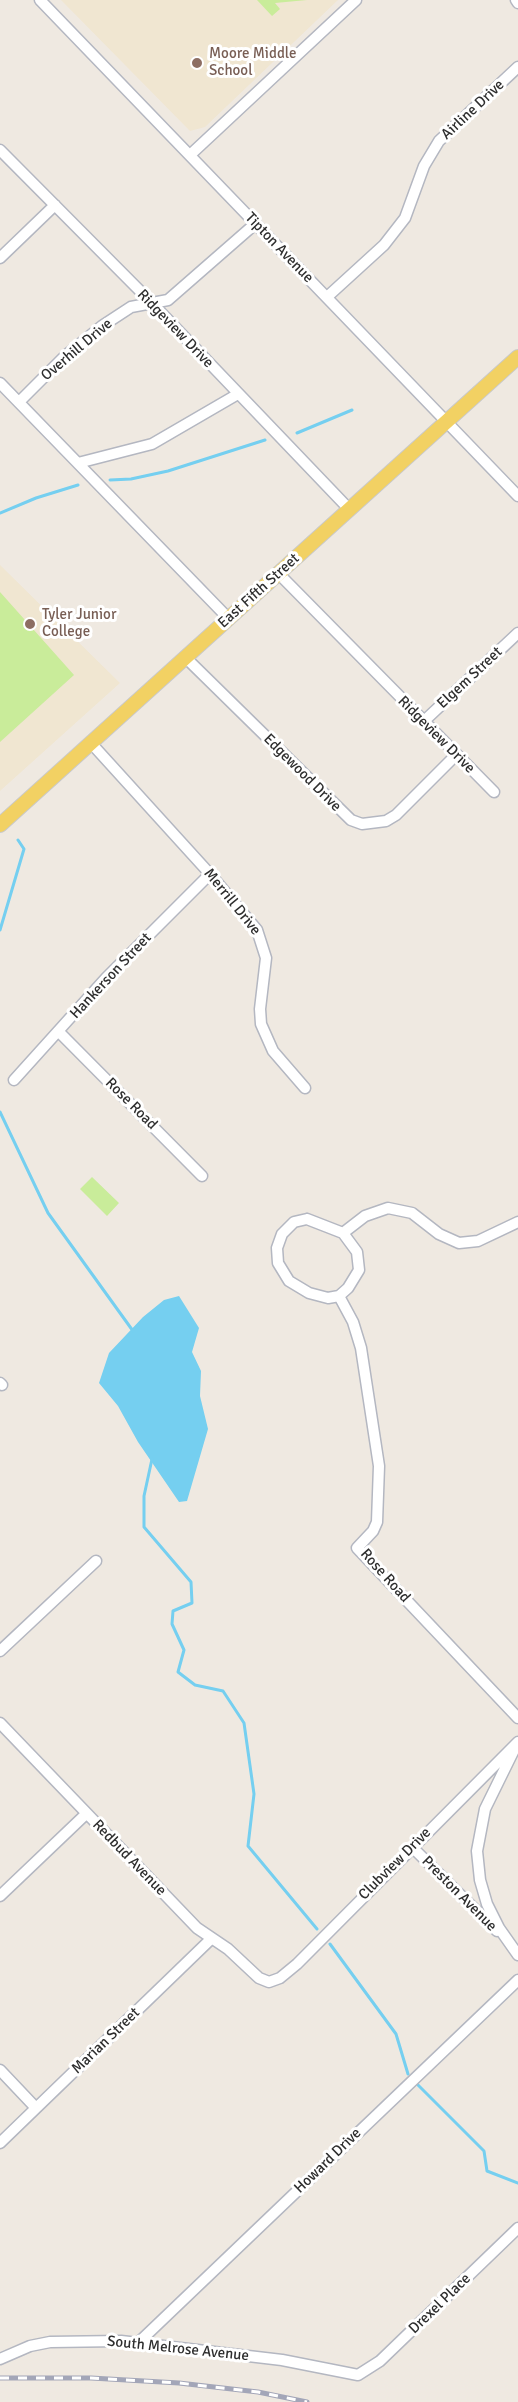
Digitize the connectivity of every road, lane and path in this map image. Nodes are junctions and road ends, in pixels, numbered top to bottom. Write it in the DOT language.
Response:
graph roads {
  1 [pos="40,0"];
  2 [pos="356,0"];
  3 [pos="518,67"];
  4 [pos="0,150"];
  5 [pos="190,155"];
  6 [pos="56,205"];
  7 [pos="255,224"];
  8 [pos="0,258"];
  9 [pos="327,297"];
  10 [pos="151,302"];
  11 [pos="518,357"];
  12 [pos="0,383"];
  13 [pos="238,394"];
  14 [pos="18,402"];
  15 [pos="447,421"];
  16 [pos="78,463"];
  17 [pos="518,496"];
  18 [pos="349,509"];
  19 [pos="278,573"];
  20 [pos="228,619"];
  21 [pos="518,633"];
  22 [pos="185,657"];
  23 [pos="423,722"];
  24 [pos="91,743"];
  25 [pos="456,755"];
  26 [pos="494,792"];
  27 [pos="0,825"];
  28 [pos="210,874"];
  29 [pos="59,1032"];
  30 [pos="14,1080"];
  31 [pos="305,1088"];
  32 [pos="202,1176"];
  33 [pos="518,1222"];
  34 [pos="343,1233"];
  35 [pos="339,1296"];
  36 [pos="96,1561"];
  37 [pos="0,1651"];
  38 [pos="518,1718"];
  39 [pos="0,1723"];
  40 [pos="518,1742"];
  41 [pos="86,1814"];
  42 [pos="412,1847"];
  43 [pos="0,1896"];
  44 [pos="212,1938"];
  45 [pos="506,1941"];
  46 [pos="518,1955"];
  47 [pos="518,1980"];
  48 [pos="269,1982"];
  49 [pos="0,2070"];
  50 [pos="36,2108"];
  51 [pos="0,2143"];
  52 [pos="518,2228"];
  53 [pos="138,2343"];
  54 [pos="0,2359"];
  55 [pos="358,2375"];
  1 -- 5 [label="street, Tipton Avenue"];
  2 -- 5 [label="street"];
  3 -- 9 [label="street, Airline Drive"];
  4 -- 6 [label="street, Ridgeview Drive"];
  5 -- 7 [label="street, Tipton Avenue"];
  6 -- 8 [label="street"];
  6 -- 10 [label="street, Ridgeview Drive"];
  7 -- 9 [label="street, Tipton Avenue"];
  7 -- 10 [label="street, Overhill Drive"];
  9 -- 15 [label="street, Tipton Avenue"];
  10 -- 13 [label="street, Ridgeview Drive"];
  10 -- 14 [label="street, Overhill Drive"];
  11 -- 15 [label="main road, East Fifth Street"];
  12 -- 14 [label="street"];
  13 -- 16 [label="street"];
  13 -- 18 [label="street, Ridgeview Drive"];
  14 -- 16 [label="street"];
  15 -- 17 [label="street, Tipton Avenue"];
  15 -- 18 [label="main road, East Fifth Street"];
  16 -- 20 [label="street"];
  18 -- 19 [label="main road, East Fifth Street"];
  19 -- 20 [label="main road, East Fifth Street"];
  19 -- 23 [label="street, Ridgeview Drive"];
  20 -- 22 [label="main road, East Fifth Street"];
  21 -- 23 [label="street, Elgem Street"];
  22 -- 24 [label="main road, East Fifth Street"];
  22 -- 25 [label="street, Edgewood Drive"];
  23 -- 25 [label="street, Ridgeview Drive"];
  24 -- 27 [label="main road, East Fifth Street"];
  24 -- 28 [label="street, Merrill Drive"];
  25 -- 26 [label="street, Ridgeview Drive"];
  28 -- 29 [label="street, Hankerson Street"];
  28 -- 31 [label="street, Merrill Drive"];
  29 -- 30 [label="street, Hankerson Street"];
  29 -- 32 [label="street, Rose Road"];
  33 -- 34 [label="street"];
  34 -- 35 [label="street"];
  34 -- 35 [label="street"];
  35 -- 38 [label="street, Rose Road"];
  36 -- 37 [label="street"];
  39 -- 41 [label="street, Redbud Avenue"];
  40 -- 42 [label="street, Clubview Drive"];
  40 -- 45 [label="street"];
  41 -- 43 [label="street"];
  41 -- 44 [label="street, Redbud Avenue"];
  42 -- 45 [label="street, Preston Avenue"];
  42 -- 48 [label="street, Clubview Drive"];
  44 -- 48 [label="street, Redbud Avenue"];
  44 -- 50 [label="street, Marian Street"];
  45 -- 46 [label="street"];
  47 -- 53 [label="street, Howard Drive"];
  49 -- 50 [label="street"];
  50 -- 51 [label="street, Marian Street"];
  52 -- 55 [label="street, Drexel Place"];
  53 -- 54 [label="street, South Melrose Avenue"];
  53 -- 55 [label="street, South Melrose Avenue"];
}
